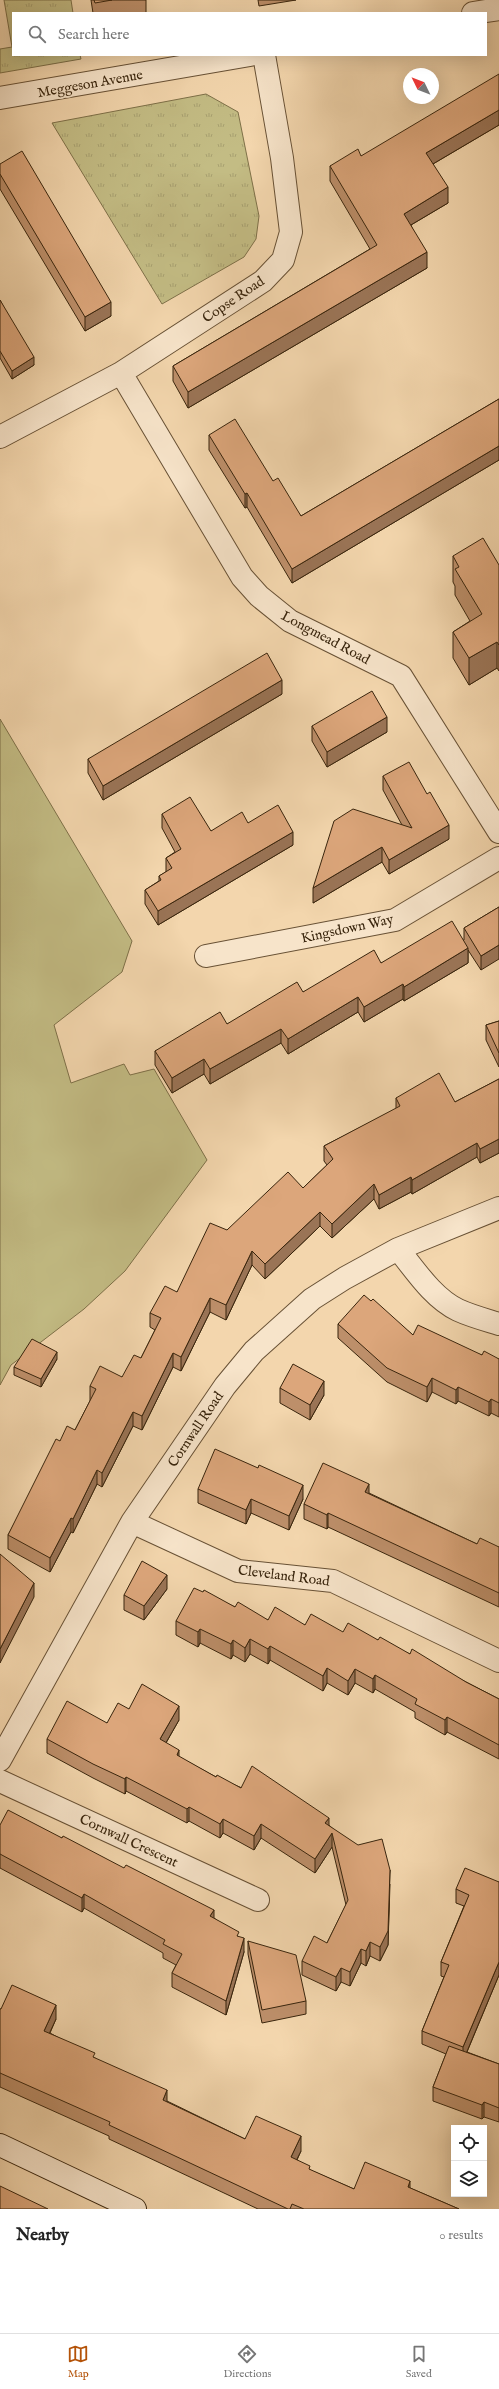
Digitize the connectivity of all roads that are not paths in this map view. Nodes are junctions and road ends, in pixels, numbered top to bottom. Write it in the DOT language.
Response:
graph roads {
  1 [pos="475,8"];
  2 [pos="499,8"];
  3 [pos="244,56"];
  4 [pos="264,56"];
  5 [pos="0,98"];
  6 [pos="121,373"];
  7 [pos="0,437"];
  8 [pos="499,832"];
  9 [pos="499,858"];
  10 [pos="206,956"];
  11 [pos="499,1208"];
  12 [pos="398,1248"];
  13 [pos="499,1324"];
  14 [pos="132,1522"];
  15 [pos="499,1661"];
  16 [pos="0,1760"];
  17 [pos="0,1781"];
  18 [pos="258,1900"];
  19 [pos="0,2146"];
  20 [pos="136,2209"];
  1 -- 2 [label="street"];
  3 -- 5 [label="street, Meggeson Avenue"];
  4 -- 6 [label="street, Copse Road"];
  6 -- 7 [label="street, Copse Road"];
  6 -- 8 [label="street, Longmead Road"];
  9 -- 10 [label="street, Kingsdown Way"];
  11 -- 12 [label="street, Cornwall Road"];
  12 -- 13 [label="street"];
  12 -- 14 [label="street, Cornwall Road"];
  14 -- 15 [label="street, Cleveland Road"];
  14 -- 16 [label="street, Cornwall Road"];
  17 -- 18 [label="street, Cornwall Crescent"];
  19 -- 20 [label="street"];
}
